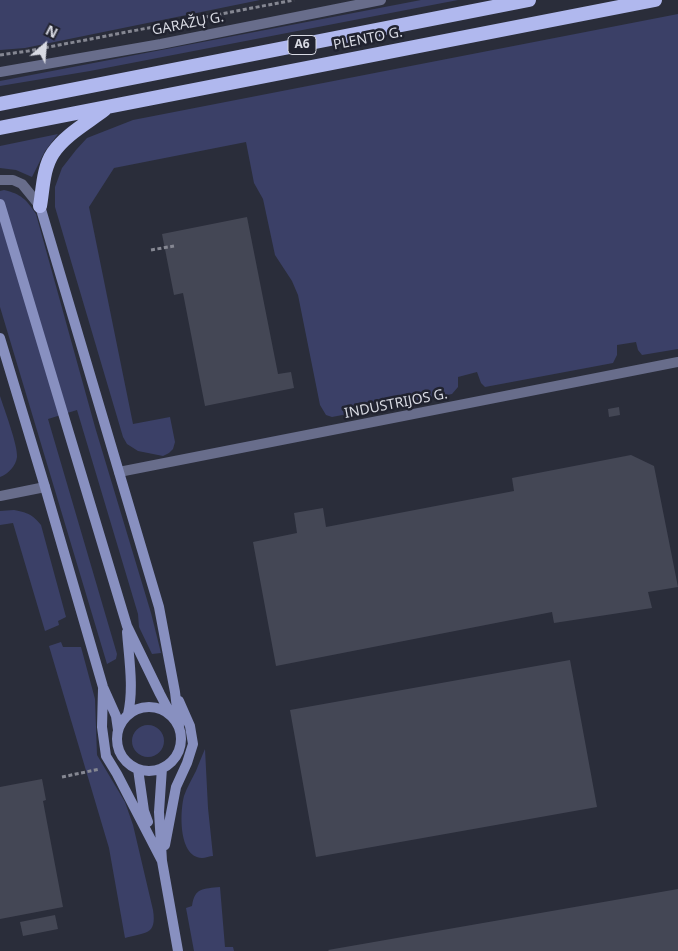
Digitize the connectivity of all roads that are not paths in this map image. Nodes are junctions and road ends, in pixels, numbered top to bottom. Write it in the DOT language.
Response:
graph roads {
  1 [pos="381,0"];
  2 [pos="529,0"];
  3 [pos="655,0"];
  4 [pos="0,72"];
  5 [pos="0,104"];
  6 [pos="107,108"];
  7 [pos="0,128"];
  8 [pos="0,180"];
  9 [pos="0,204"];
  10 [pos="40,206"];
  11 [pos="0,338"];
  12 [pos="678,362"];
  13 [pos="119,472"];
  14 [pos="45,487"];
  15 [pos="0,496"];
  16 [pos="127,626"];
  17 [pos="103,687"];
  18 [pos="176,692"];
  19 [pos="128,714"];
  20 [pos="172,717"];
  21 [pos="178,726"];
  22 [pos="118,730"];
  23 [pos="162,768"];
  24 [pos="138,769"];
  25 [pos="162,861"];
  26 [pos="178,951"];
  1 -- 4 [label="street, GARAŽŲ G."];
  2 -- 5 [label="highway, PLENTO G. / A6"];
  3 -- 6 [label="highway, PLENTO G. / A6"];
  6 -- 7 [label="highway, PLENTO G. / A6"];
  6 -- 10 [label="highway"];
  8 -- 10 [label="street"];
  9 -- 16 [label="main road"];
  10 -- 13 [label="main road"];
  11 -- 14 [label="main road"];
  12 -- 13 [label="street, INDUSTRIJOS G."];
  13 -- 18 [label="main road"];
  14 -- 15 [label="street"];
  14 -- 17 [label="main road"];
  16 -- 19 [label="main road"];
  16 -- 20 [label="main road"];
  17 -- 22 [label="main road"];
  17 -- 25 [label="main road"];
  18 -- 21 [label="main road"];
  18 -- 25 [label="main road"];
  19 -- 20 [label="main road"];
  19 -- 22 [label="main road"];
  20 -- 21 [label="main road"];
  21 -- 23 [label="main road"];
  22 -- 24 [label="main road"];
  23 -- 24 [label="main road"];
  23 -- 25 [label="main road"];
  24 -- 25 [label="main road"];
  25 -- 26 [label="main road"];
}
